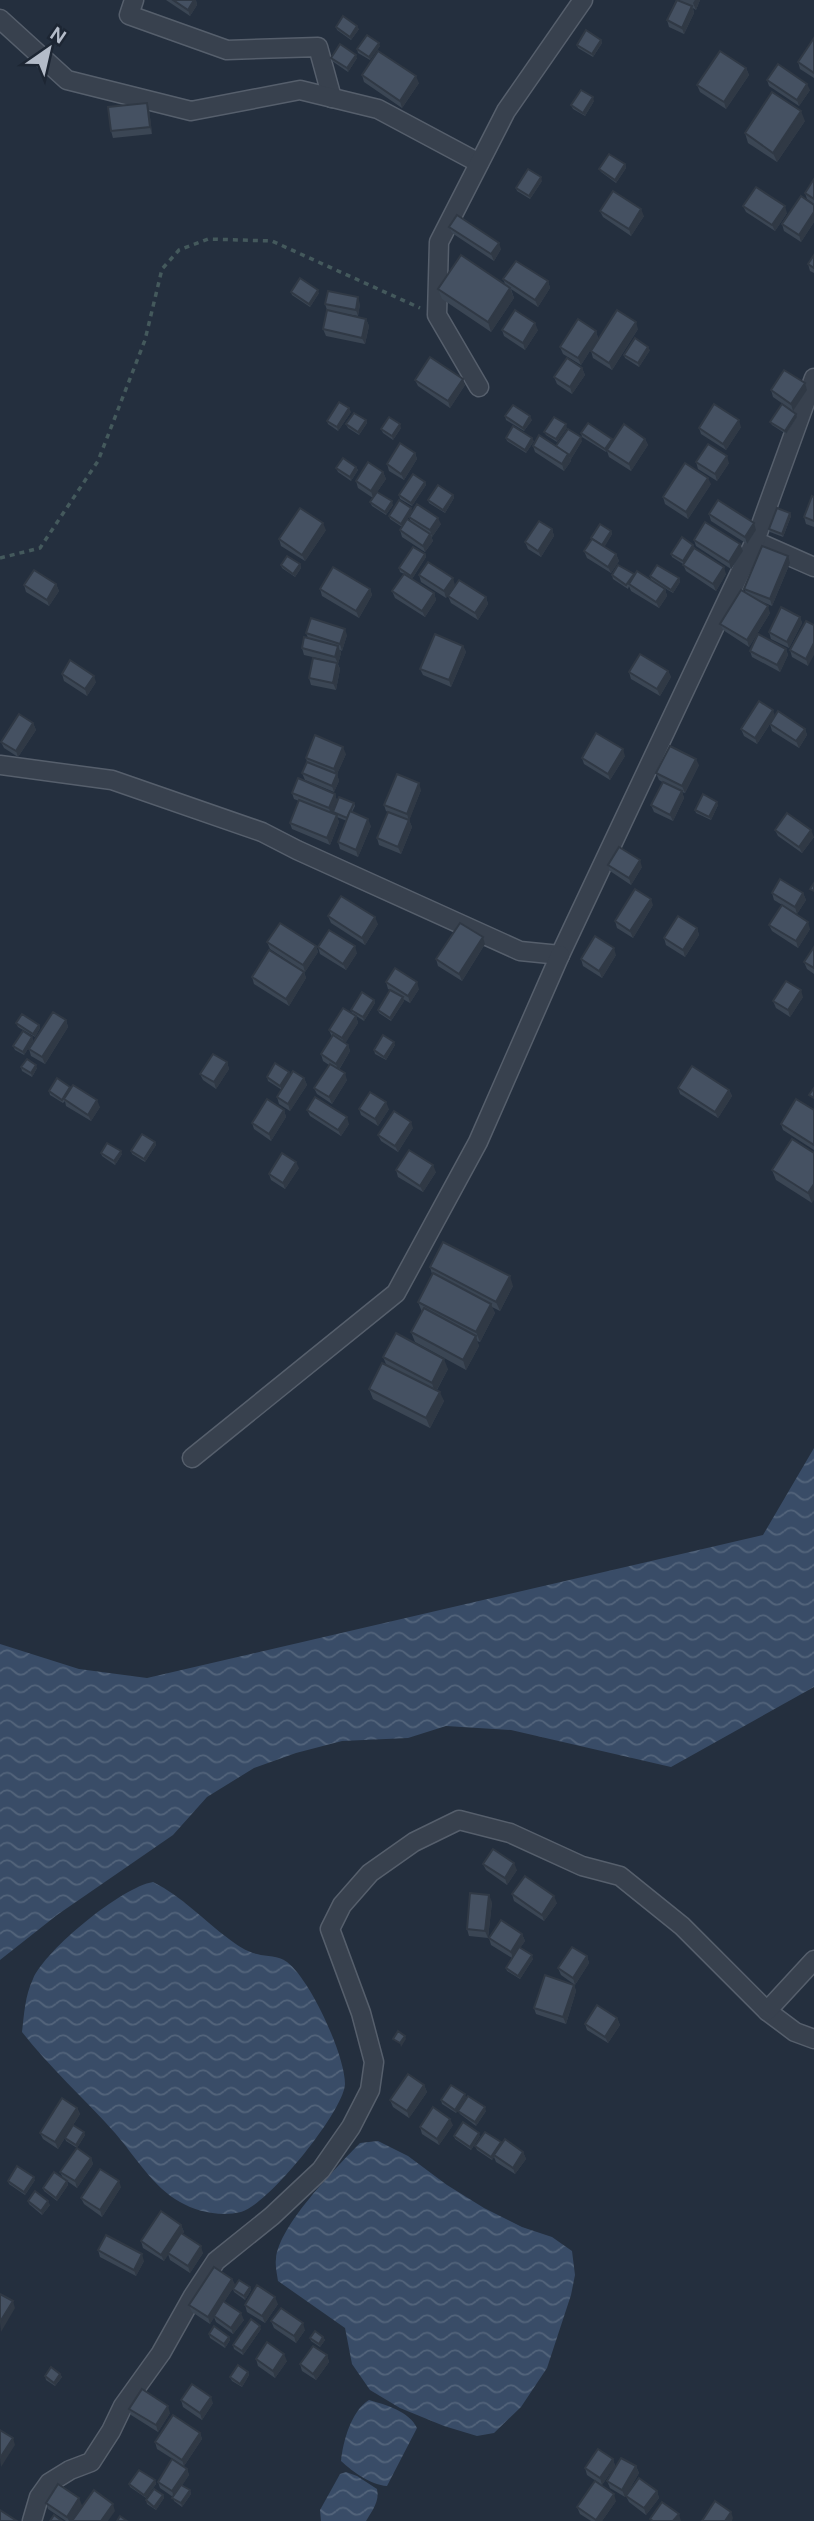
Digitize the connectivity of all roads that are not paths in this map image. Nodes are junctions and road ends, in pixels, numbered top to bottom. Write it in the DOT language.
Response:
graph roads {
  1 [pos="134,0"];
  2 [pos="583,0"];
  3 [pos="0,19"];
  4 [pos="332,98"];
  5 [pos="480,163"];
  6 [pos="814,378"];
  7 [pos="478,387"];
  8 [pos="755,541"];
  9 [pos="814,567"];
  10 [pos="0,765"];
  11 [pos="560,955"];
  12 [pos="192,1458"];
  13 [pos="814,1960"];
  14 [pos="767,2011"];
  15 [pos="814,2039"];
  16 [pos="32,2521"];
  1 -- 4 [label="street"];
  2 -- 5 [label="street"];
  3 -- 4 [label="street"];
  4 -- 5 [label="street"];
  5 -- 7 [label="street"];
  6 -- 8 [label="street"];
  8 -- 9 [label="street"];
  8 -- 11 [label="street"];
  10 -- 11 [label="street"];
  11 -- 12 [label="street"];
  13 -- 14 [label="street"];
  14 -- 15 [label="street"];
  14 -- 16 [label="street"];
}
